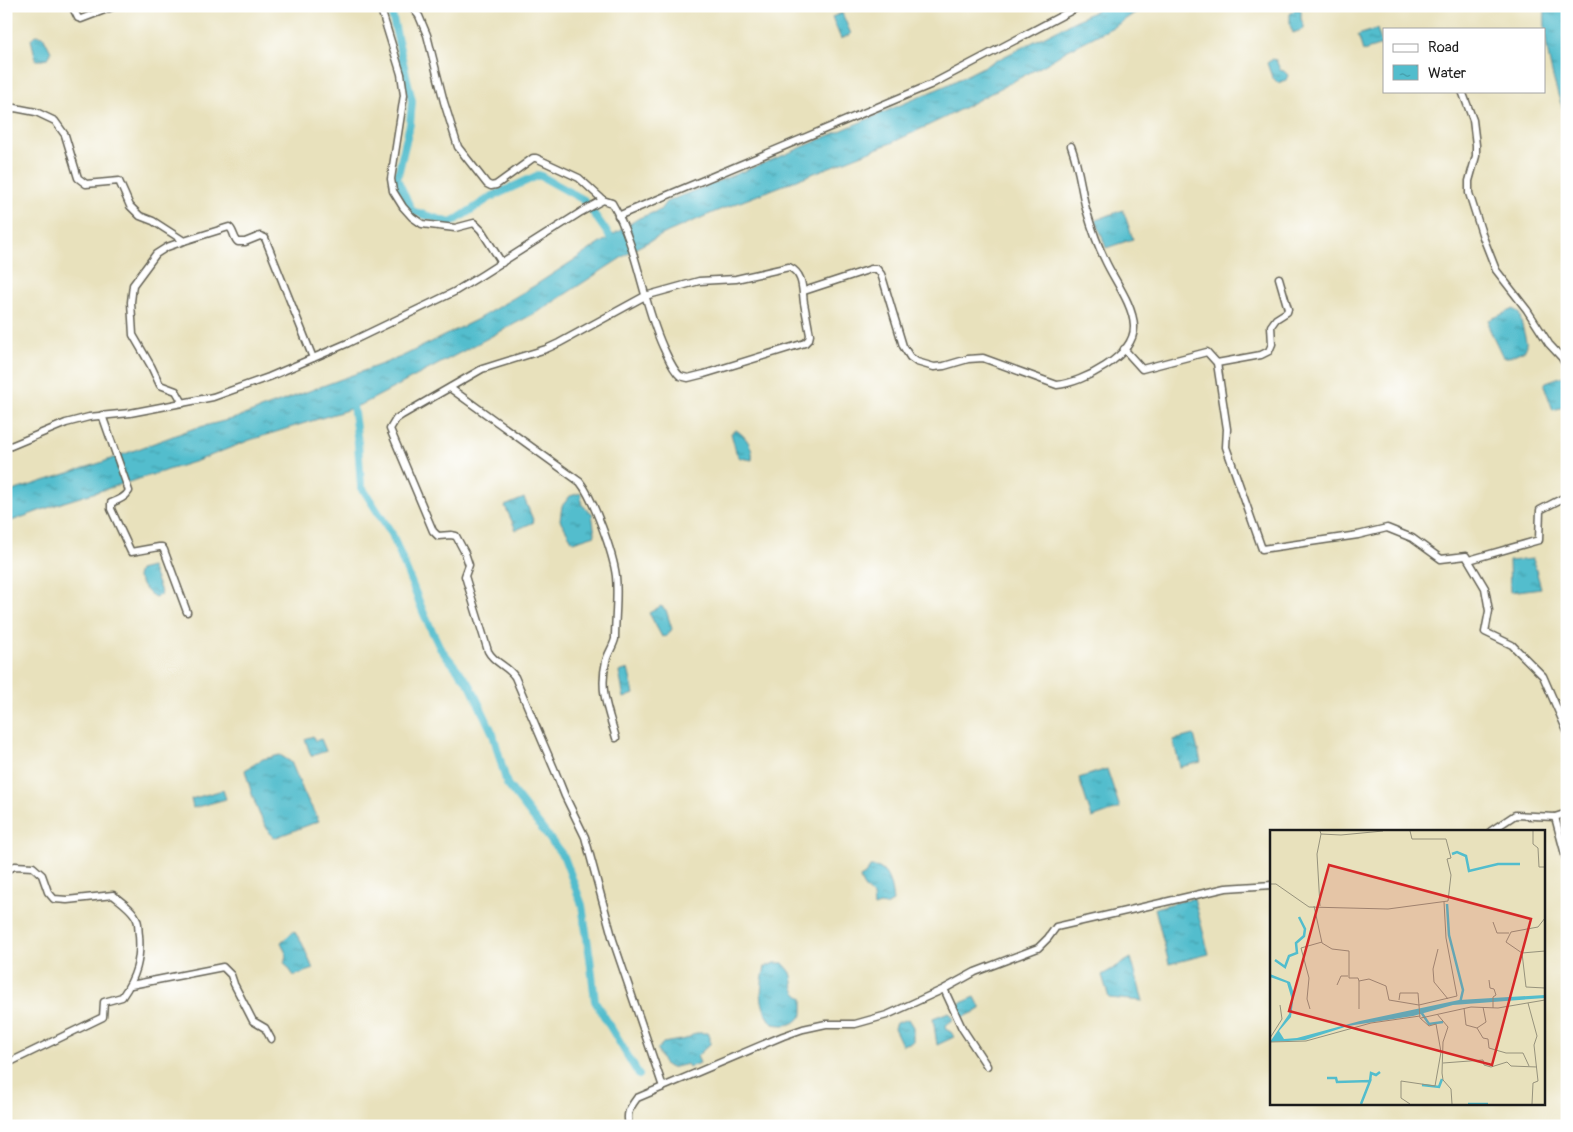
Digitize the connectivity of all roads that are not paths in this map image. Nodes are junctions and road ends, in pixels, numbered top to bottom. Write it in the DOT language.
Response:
graph roads {
  1 [pos="72,6"];
  2 [pos="115,6"];
  3 [pos="380,6"];
  4 [pos="411,6"];
  5 [pos="1080,6"];
  6 [pos="1462,92"];
  7 [pos="6,109"];
  8 [pos="1071,146"];
  9 [pos="600,202"];
  10 [pos="618,216"];
  11 [pos="184,241"];
  12 [pos="502,263"];
  13 [pos="1279,278"];
  14 [pos="804,291"];
  15 [pos="645,296"];
  16 [pos="1124,349"];
  17 [pos="313,358"];
  18 [pos="1217,363"];
  19 [pos="1567,367"];
  20 [pos="450,388"];
  21 [pos="183,403"];
  22 [pos="102,415"];
  23 [pos="6,448"];
  24 [pos="1567,496"];
  25 [pos="1469,560"];
  26 [pos="187,612"];
  27 [pos="1567,731"];
  28 [pos="616,738"];
  29 [pos="1567,813"];
  30 [pos="1555,817"];
  31 [pos="1492,830"];
  32 [pos="1567,862"];
  33 [pos="6,870"];
  34 [pos="1270,885"];
  35 [pos="130,985"];
  36 [pos="944,989"];
  37 [pos="271,1039"];
  38 [pos="6,1064"];
  39 [pos="986,1066"];
  40 [pos="663,1087"];
  41 [pos="629,1126"];
  1 -- 2 [label="street"];
  3 -- 12 [label="street"];
  4 -- 9 [label="street"];
  5 -- 10 [label="street"];
  6 -- 19 [label="street"];
  7 -- 11 [label="street"];
  8 -- 16 [label="street"];
  9 -- 10 [label="street"];
  9 -- 12 [label="street"];
  10 -- 15 [label="street"];
  11 -- 17 [label="street"];
  11 -- 21 [label="street"];
  12 -- 17 [label="street"];
  13 -- 18 [label="street"];
  14 -- 15 [label="street"];
  14 -- 15 [label="street"];
  14 -- 16 [label="street"];
  15 -- 20 [label="street"];
  16 -- 18 [label="street"];
  17 -- 21 [label="street"];
  18 -- 25 [label="street"];
  20 -- 28 [label="street"];
  20 -- 40 [label="street"];
  21 -- 22 [label="street"];
  22 -- 23 [label="street"];
  22 -- 26 [label="street"];
  24 -- 25 [label="street"];
  25 -- 27 [label="street"];
  29 -- 30 [label="street"];
  30 -- 31 [label="street"];
  30 -- 32 [label="street"];
  33 -- 35 [label="street"];
  34 -- 36 [label="street"];
  35 -- 37 [label="street"];
  35 -- 38 [label="street"];
  36 -- 39 [label="street"];
  36 -- 40 [label="street"];
  40 -- 41 [label="street"];
}
